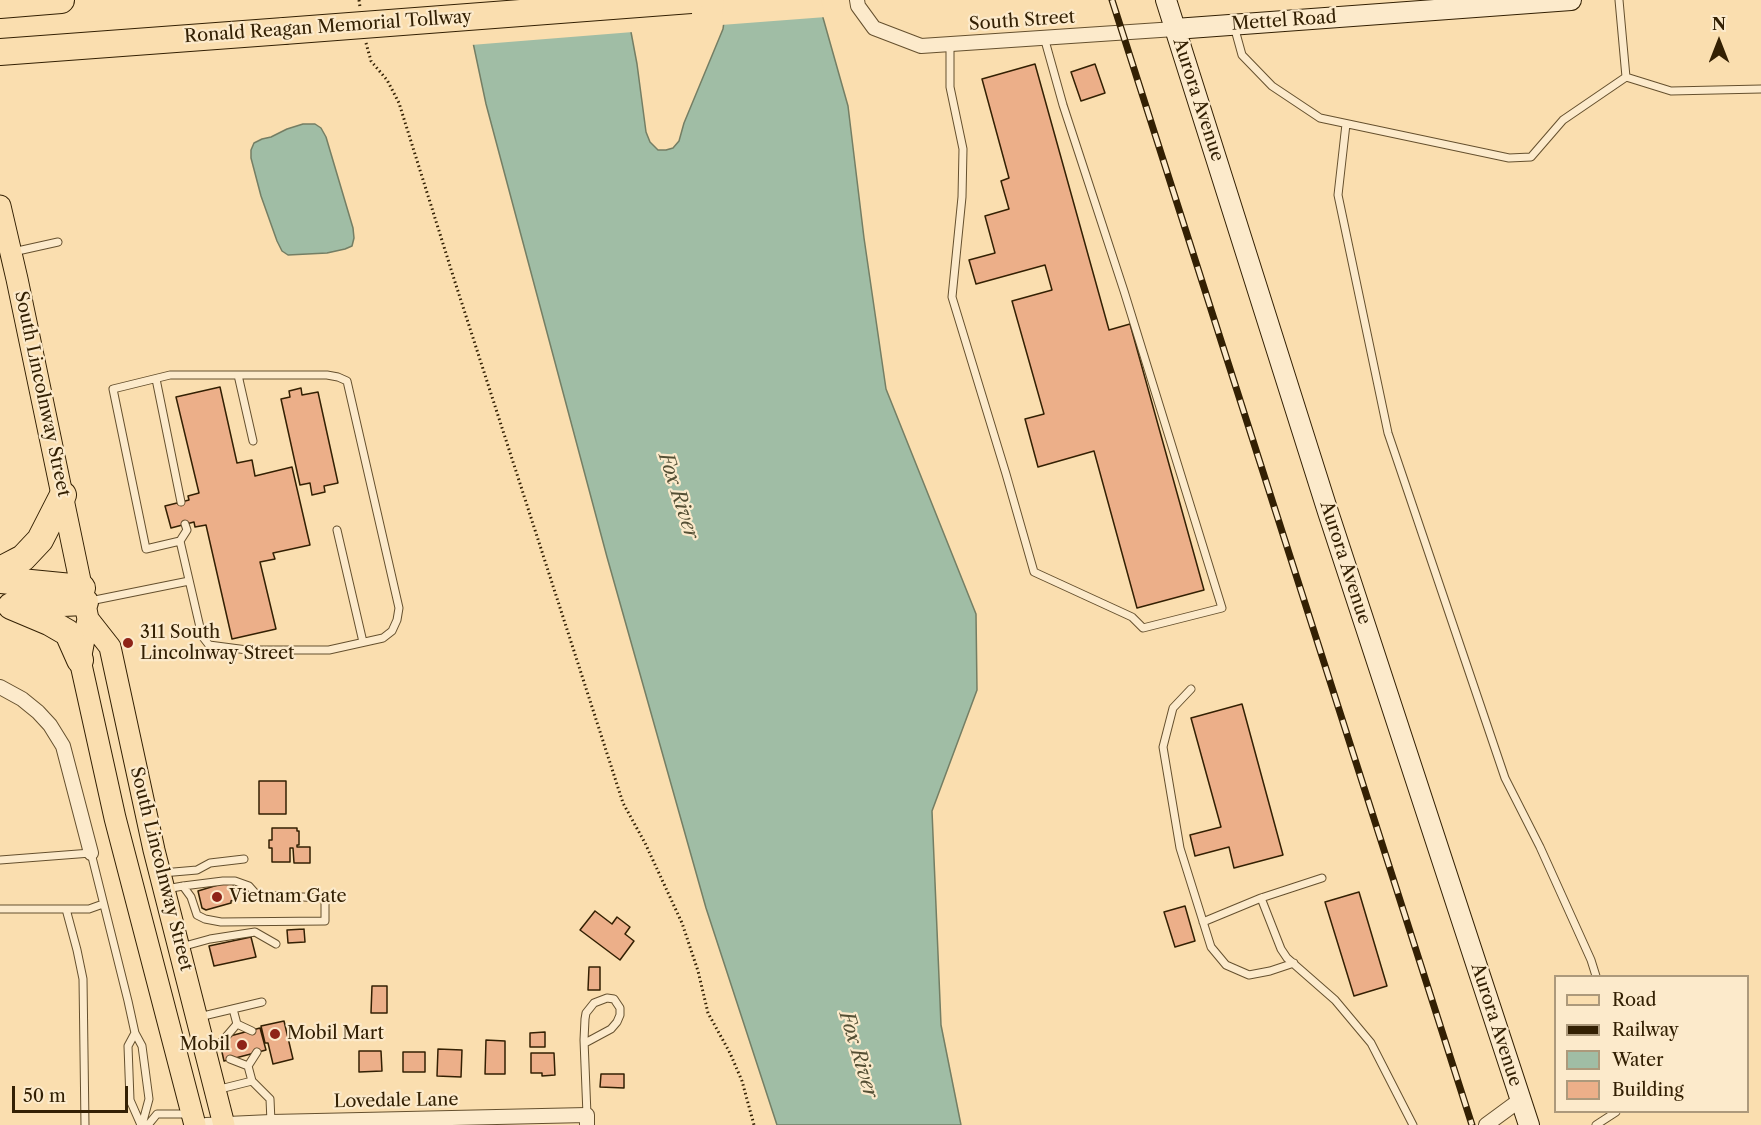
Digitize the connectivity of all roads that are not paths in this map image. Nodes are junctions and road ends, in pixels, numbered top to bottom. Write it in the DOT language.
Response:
graph roads {
  1 [pos="61,0"];
  2 [pos="692,0"];
  3 [pos="857,0"];
  4 [pos="1166,0"];
  5 [pos="1571,0"];
  6 [pos="1619,0"];
  7 [pos="0,5"];
  8 [pos="1234,25"];
  9 [pos="1175,29"];
  10 [pos="1044,37"];
  11 [pos="950,44"];
  12 [pos="0,52"];
  13 [pos="1626,77"];
  14 [pos="1761,88"];
  15 [pos="1346,124"];
  16 [pos="0,206"];
  17 [pos="57,242"];
  18 [pos="11,253"];
  19 [pos="238,375"];
  20 [pos="156,379"];
  21 [pos="254,441"];
  22 [pos="63,495"];
  23 [pos="181,502"];
  24 [pos="185,524"];
  25 [pos="337,530"];
  26 [pos="180,541"];
  27 [pos="0,570"];
  28 [pos="0,580"];
  29 [pos="189,581"];
  30 [pos="85,603"];
  31 [pos="5,605"];
  32 [pos="363,642"];
  33 [pos="80,660"];
  34 [pos="0,687"];
  35 [pos="1191,689"];
  36 [pos="91,853"];
  37 [pos="244,859"];
  38 [pos="0,860"];
  39 [pos="1322,878"];
  40 [pos="169,883"];
  41 [pos="1261,898"];
  42 [pos="103,904"];
  43 [pos="0,909"];
  44 [pos="66,909"];
  45 [pos="1203,922"];
  46 [pos="276,944"];
  47 [pos="179,947"];
  48 [pos="1294,963"];
  49 [pos="1596,975"];
  50 [pos="262,1002"];
  51 [pos="233,1009"];
  52 [pos="197,1017"];
  53 [pos="237,1024"];
  54 [pos="252,1030"];
  55 [pos="135,1033"];
  56 [pos="240,1034"];
  57 [pos="225,1038"];
  58 [pos="585,1043"];
  59 [pos="257,1052"];
  60 [pos="245,1055"];
  61 [pos="230,1059"];
  62 [pos="248,1066"];
  63 [pos="252,1081"];
  64 [pos="216,1090"];
  65 [pos="1520,1100"];
  66 [pos="1614,1113"];
  67 [pos="587,1120"];
  68 [pos="491,1121"];
  69 [pos="272,1123"];
  70 [pos="85,1125"];
  71 [pos="141,1125"];
  72 [pos="148,1125"];
  73 [pos="194,1125"];
  74 [pos="218,1125"];
  75 [pos="1413,1125"];
  76 [pos="1486,1125"];
  77 [pos="1529,1125"];
  78 [pos="1596,1125"];
  1 -- 7 [label="highway"];
  2 -- 12 [label="highway, Ronald Reagan Memorial Tollway, bridge"];
  3 -- 11 [label="street, South Street"];
  4 -- 9 [label="main road, Aurora Avenue"];
  5 -- 8 [label="main road, Mettel Road"];
  6 -- 13 [label="lane"];
  8 -- 9 [label="main road, Mettel Road"];
  8 -- 15 [label="lane"];
  9 -- 10 [label="street, South Street"];
  9 -- 65 [label="main road, Aurora Avenue"];
  10 -- 11 [label="street, South Street"];
  10 -- 11 [label="lane"];
  13 -- 14 [label="lane"];
  13 -- 15 [label="lane"];
  15 -- 49 [label="lane"];
  16 -- 18 [label="main road, South Lincolnway Street"];
  17 -- 18 [label="lane"];
  18 -- 22 [label="main road, South Lincolnway Street"];
  19 -- 20 [label="lane"];
  19 -- 21 [label="lane"];
  19 -- 32 [label="lane"];
  20 -- 23 [label="lane"];
  20 -- 26 [label="lane"];
  22 -- 27 [label="highway"];
  22 -- 30 [label="main road, South Lincolnway Street"];
  24 -- 26 [label="lane"];
  25 -- 32 [label="lane"];
  26 -- 29 [label="lane"];
  28 -- 30 [label="highway"];
  29 -- 30 [label="lane"];
  29 -- 32 [label="lane"];
  30 -- 31 [label="highway"];
  30 -- 33 [label="main road, South Lincolnway Street"];
  30 -- 40 [label="main road, South Lincolnway Street"];
  31 -- 33 [label="highway"];
  33 -- 73 [label="main road, South Lincolnway Street"];
  34 -- 36 [label="street"];
  35 -- 45 [label="lane"];
  36 -- 38 [label="lane"];
  36 -- 42 [label="lane"];
  37 -- 40 [label="lane"];
  39 -- 41 [label="lane"];
  40 -- 40 [label="lane"];
  40 -- 47 [label="main road, South Lincolnway Street"];
  41 -- 45 [label="lane"];
  41 -- 48 [label="lane"];
  42 -- 44 [label="lane"];
  42 -- 55 [label="lane"];
  43 -- 44 [label="lane"];
  44 -- 70 [label="lane"];
  45 -- 48 [label="lane"];
  46 -- 47 [label="lane"];
  47 -- 52 [label="main road, South Lincolnway Street"];
  48 -- 75 [label="lane"];
  50 -- 51 [label="lane"];
  51 -- 52 [label="lane"];
  51 -- 53 [label="lane"];
  52 -- 64 [label="main road, South Lincolnway Street"];
  53 -- 54 [label="lane"];
  53 -- 56 [label="lane"];
  53 -- 57 [label="lane"];
  55 -- 71 [label="lane"];
  55 -- 71 [label="lane"];
  58 -- 58 [label="lane"];
  58 -- 67 [label="lane"];
  59 -- 62 [label="lane"];
  60 -- 62 [label="lane"];
  61 -- 62 [label="lane"];
  62 -- 63 [label="lane"];
  63 -- 64 [label="lane"];
  63 -- 69 [label="lane"];
  64 -- 74 [label="main road, South Lincolnway Street"];
  65 -- 76 [label="street"];
  65 -- 77 [label="main road, Aurora Avenue"];
  66 -- 78 [label="lane"];
  67 -- 68 [label="street, Lovedale Lane"];
  68 -- 69 [label="street, Lovedale Lane"];
  69 -- 74 [label="street, Lovedale Lane"];
  72 -- 73 [label="lane"];
}
